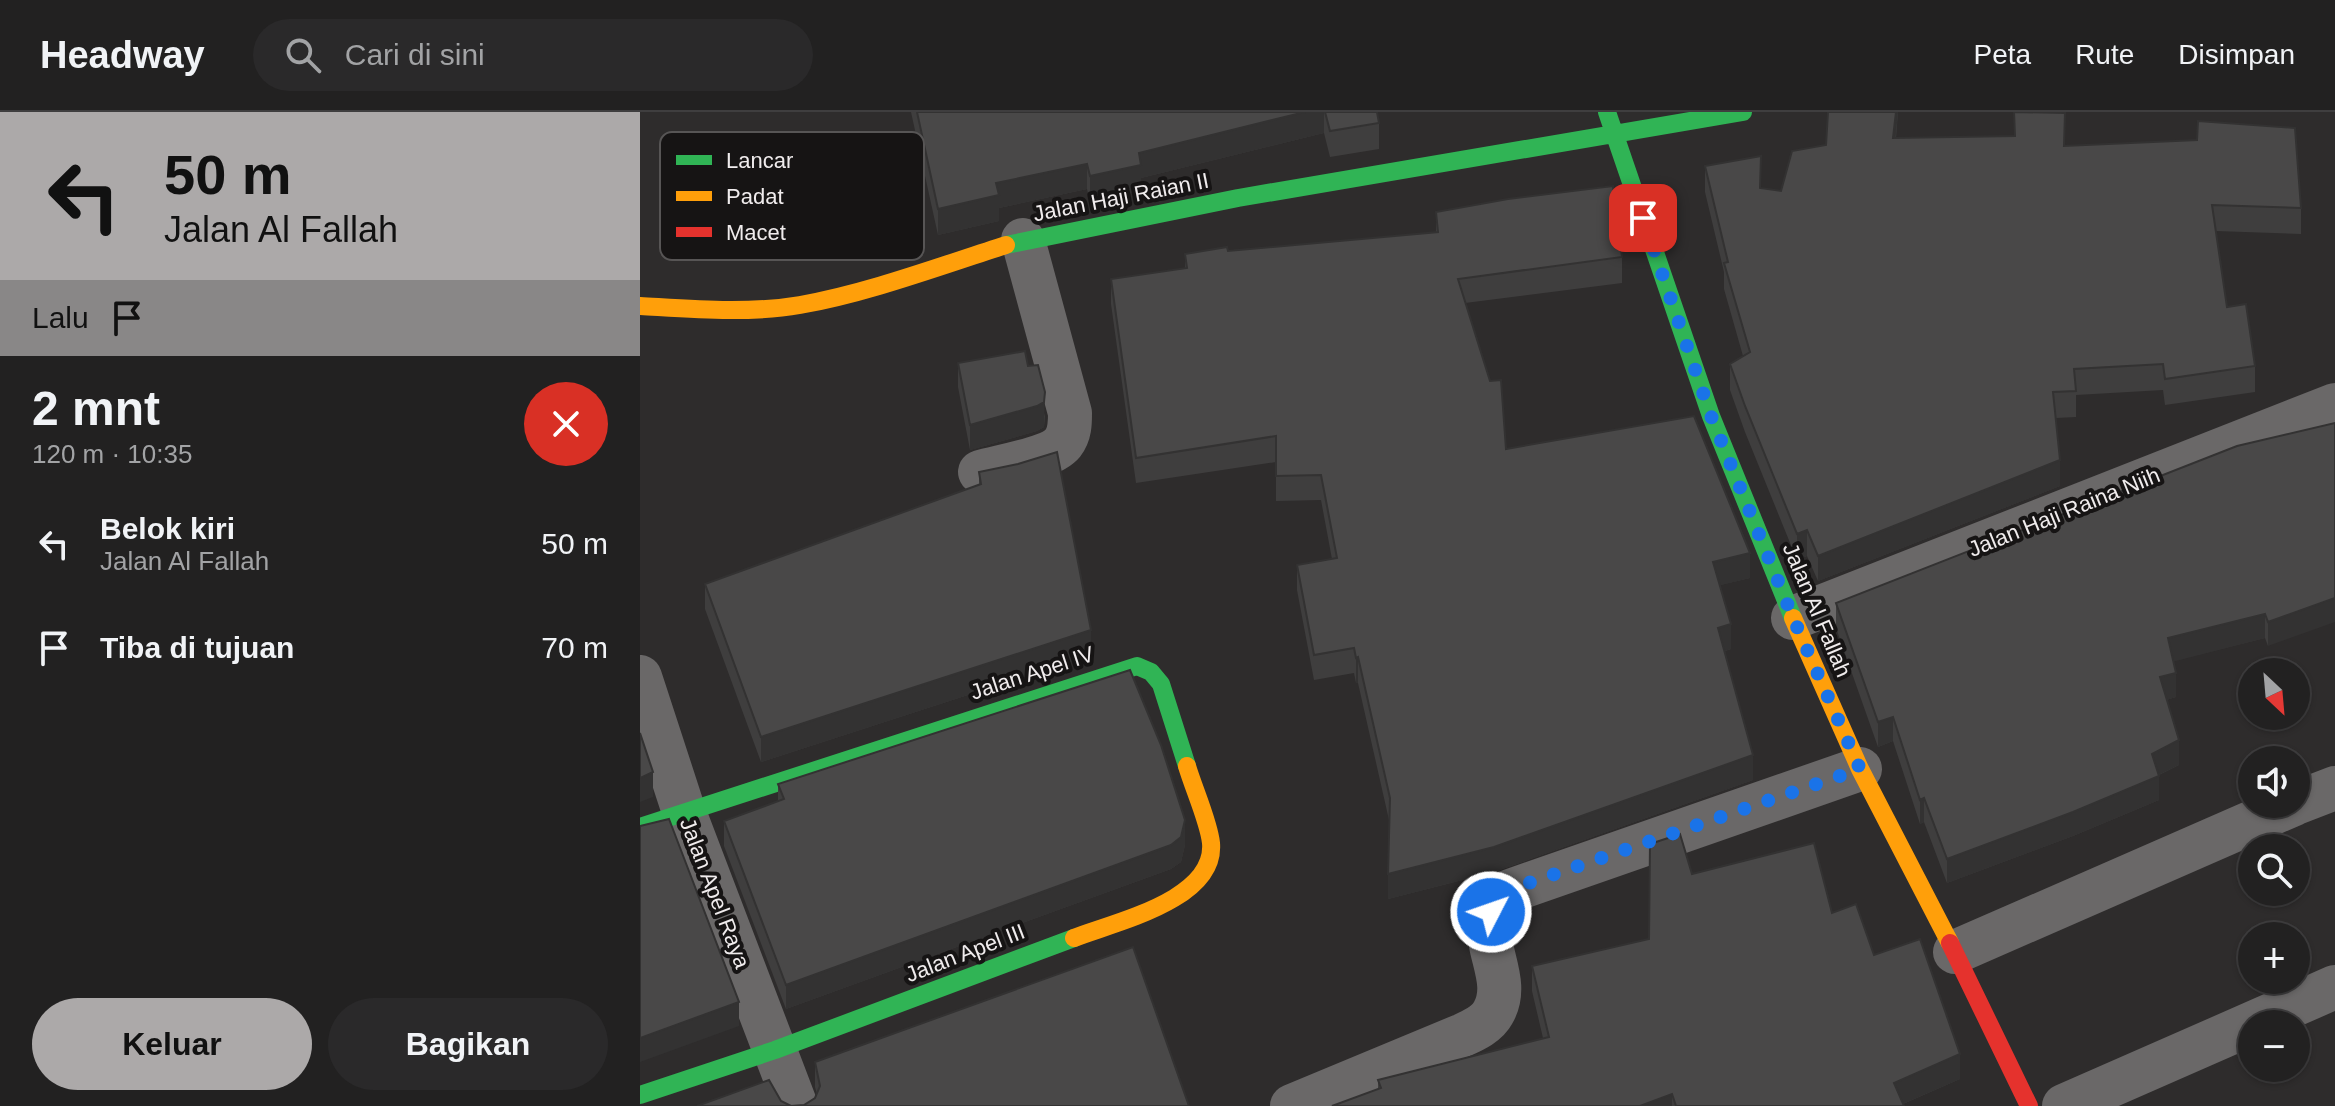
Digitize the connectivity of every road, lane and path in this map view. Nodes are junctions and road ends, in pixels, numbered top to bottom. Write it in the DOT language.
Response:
graph roads {
  1 [pos="1607,112"];
  2 [pos="1743,112"];
  3 [pos="1614,133"];
  4 [pos="1023,240"];
  5 [pos="640,306"];
  6 [pos="2335,405"];
  7 [pos="980,472"];
  8 [pos="1793,618"];
  9 [pos="640,677"];
  10 [pos="1860,769"];
  11 [pos="2335,788"];
  12 [pos="2310,798"];
  13 [pos="684,812"];
  14 [pos="2263,818"];
  15 [pos="640,827"];
  16 [pos="1172,901"];
  17 [pos="1955,952"];
  18 [pos="2335,987"];
  19 [pos="775,1050"];
  20 [pos="640,1095"];
  21 [pos="1353,1095"];
  22 [pos="796,1106"];
  23 [pos="1292,1106"];
  24 [pos="2029,1106"];
  25 [pos="2064,1106"];
  1 -- 3 [label="street, Jalan Al Fallah"];
  2 -- 3 [label="street, Jalan Haji Raian II"];
  3 -- 4 [label="street, Jalan Haji Raian II"];
  3 -- 8 [label="street, Jalan Al Fallah"];
  4 -- 5 [label="street, Jalan Haji Raian II"];
  4 -- 7 [label="street"];
  6 -- 8 [label="street, Jalan Haji Raina Niih"];
  8 -- 10 [label="street, Jalan Al Fallah"];
  9 -- 13 [label="street, Jalan Apel Raya"];
  10 -- 17 [label="street, Jalan Al Fallah"];
  10 -- 21 [label="street"];
  11 -- 12 [label="street"];
  13 -- 15 [label="street"];
  13 -- 16 [label="street, Jalan Apel IV"];
  13 -- 19 [label="street, Jalan Apel Raya"];
  14 -- 17 [label="street"];
  16 -- 19 [label="street, Jalan Apel III"];
  17 -- 24 [label="street, Jalan Al Fallah"];
  18 -- 25 [label="street"];
  19 -- 20 [label="street, Jalan Apel III"];
  19 -- 22 [label="street, Jalan Apel Raya"];
  21 -- 23 [label="street"];
}
